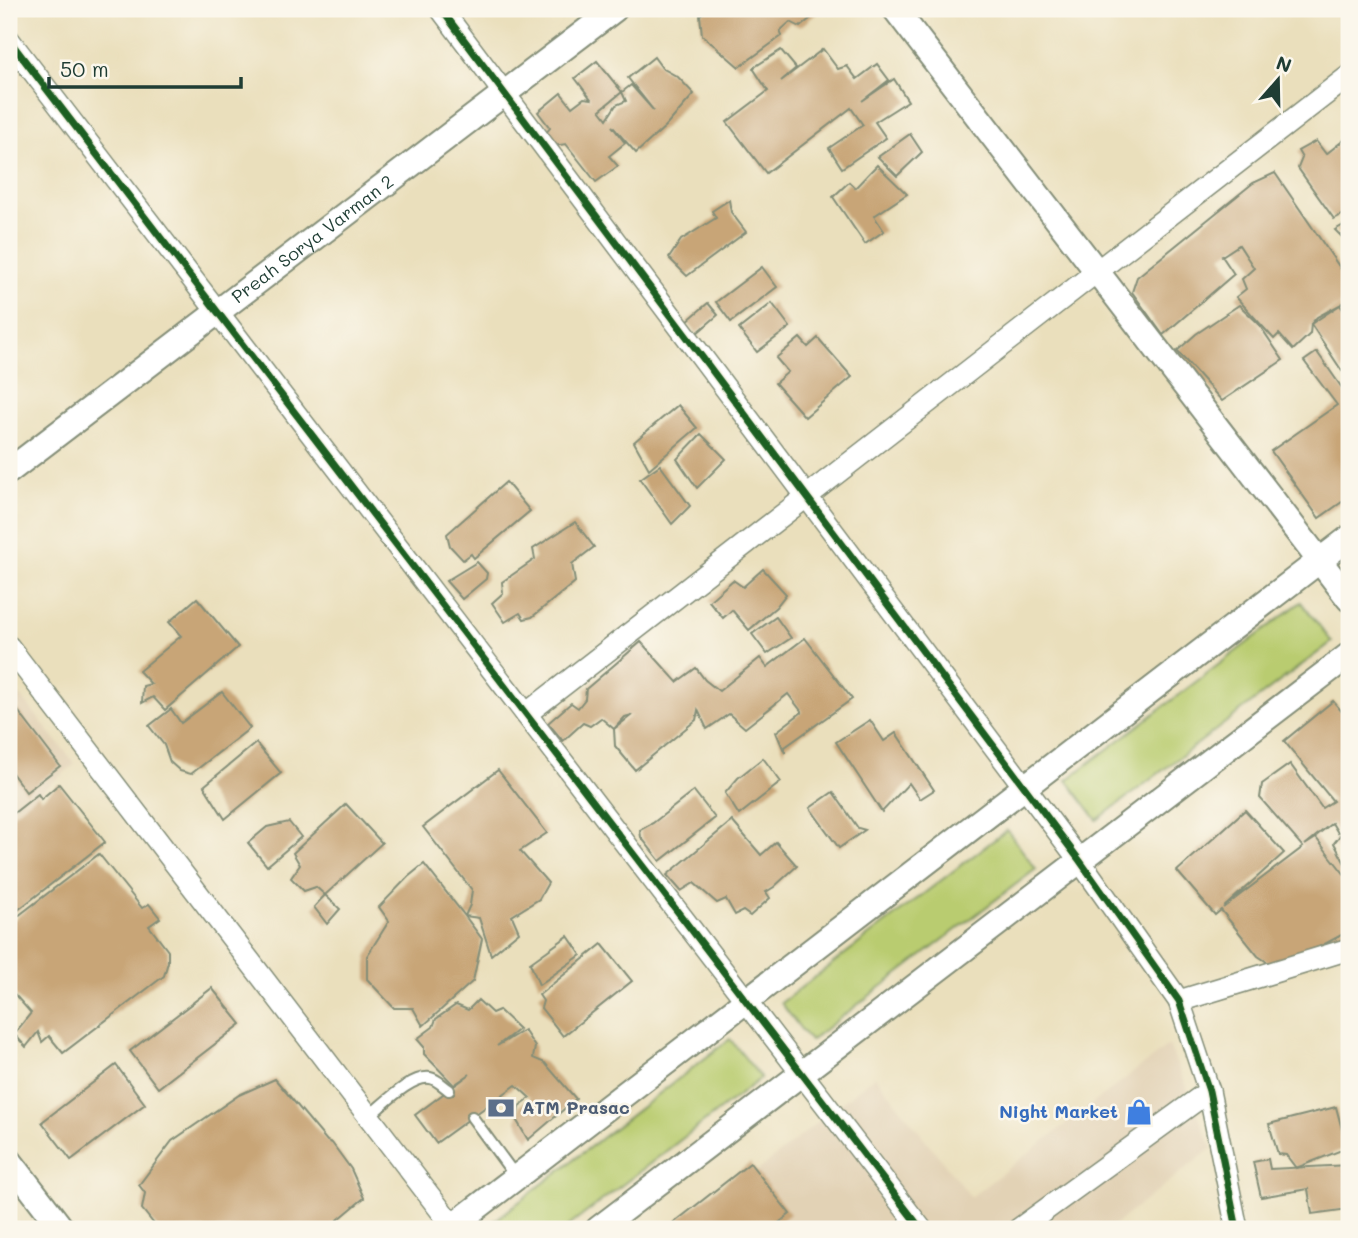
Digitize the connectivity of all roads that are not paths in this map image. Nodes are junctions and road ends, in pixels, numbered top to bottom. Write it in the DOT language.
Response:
graph roads {
  1 [pos="441,9"];
  2 [pos="615,9"];
  3 [pos="895,9"];
  4 [pos="9,40"];
  5 [pos="1349,76"];
  6 [pos="504,93"];
  7 [pos="1097,272"];
  8 [pos="218,312"];
  9 [pos="9,471"];
  10 [pos="807,497"];
  11 [pos="1349,538"];
  12 [pos="1320,561"];
  13 [pos="1349,599"];
  14 [pos="9,647"];
  15 [pos="1349,655"];
  16 [pos="526,715"];
  17 [pos="1025,787"];
  18 [pos="1080,861"];
  19 [pos="1349,949"];
  20 [pos="1179,1000"];
  21 [pos="746,1001"];
  22 [pos="802,1073"];
  23 [pos="449,1090"];
  24 [pos="1209,1091"];
  25 [pos="369,1116"];
  26 [pos="472,1117"];
  27 [pos="9,1160"];
  28 [pos="517,1177"];
  29 [pos="452,1228"];
  30 [pos="62,1229"];
  31 [pos="598,1229"];
  32 [pos="921,1229"];
  33 [pos="1018,1229"];
  34 [pos="1237,1229"];
  1 -- 6 [label="street"];
  2 -- 6 [label="street, Preah Sorya Varman 2"];
  3 -- 7 [label="street"];
  4 -- 8 [label="street"];
  5 -- 7 [label="street"];
  6 -- 8 [label="street, Preah Sorya Varman 2"];
  6 -- 10 [label="street"];
  7 -- 10 [label="street"];
  7 -- 12 [label="street"];
  8 -- 9 [label="street, Preah Sorya Varman 2"];
  8 -- 16 [label="street"];
  10 -- 16 [label="street"];
  10 -- 17 [label="street"];
  11 -- 12 [label="street"];
  12 -- 13 [label="street"];
  12 -- 17 [label="street"];
  14 -- 25 [label="street"];
  15 -- 18 [label="street"];
  16 -- 21 [label="street"];
  17 -- 18 [label="street"];
  17 -- 21 [label="street"];
  18 -- 20 [label="street"];
  18 -- 22 [label="street"];
  19 -- 20 [label="street"];
  20 -- 24 [label="street"];
  21 -- 22 [label="street"];
  21 -- 28 [label="street"];
  22 -- 31 [label="street"];
  22 -- 32 [label="street"];
  23 -- 25 [label="lane"];
  24 -- 33 [label="street"];
  24 -- 34 [label="street"];
  25 -- 29 [label="street"];
  26 -- 28 [label="lane"];
  27 -- 30 [label="street"];
  28 -- 29 [label="street"];
}
